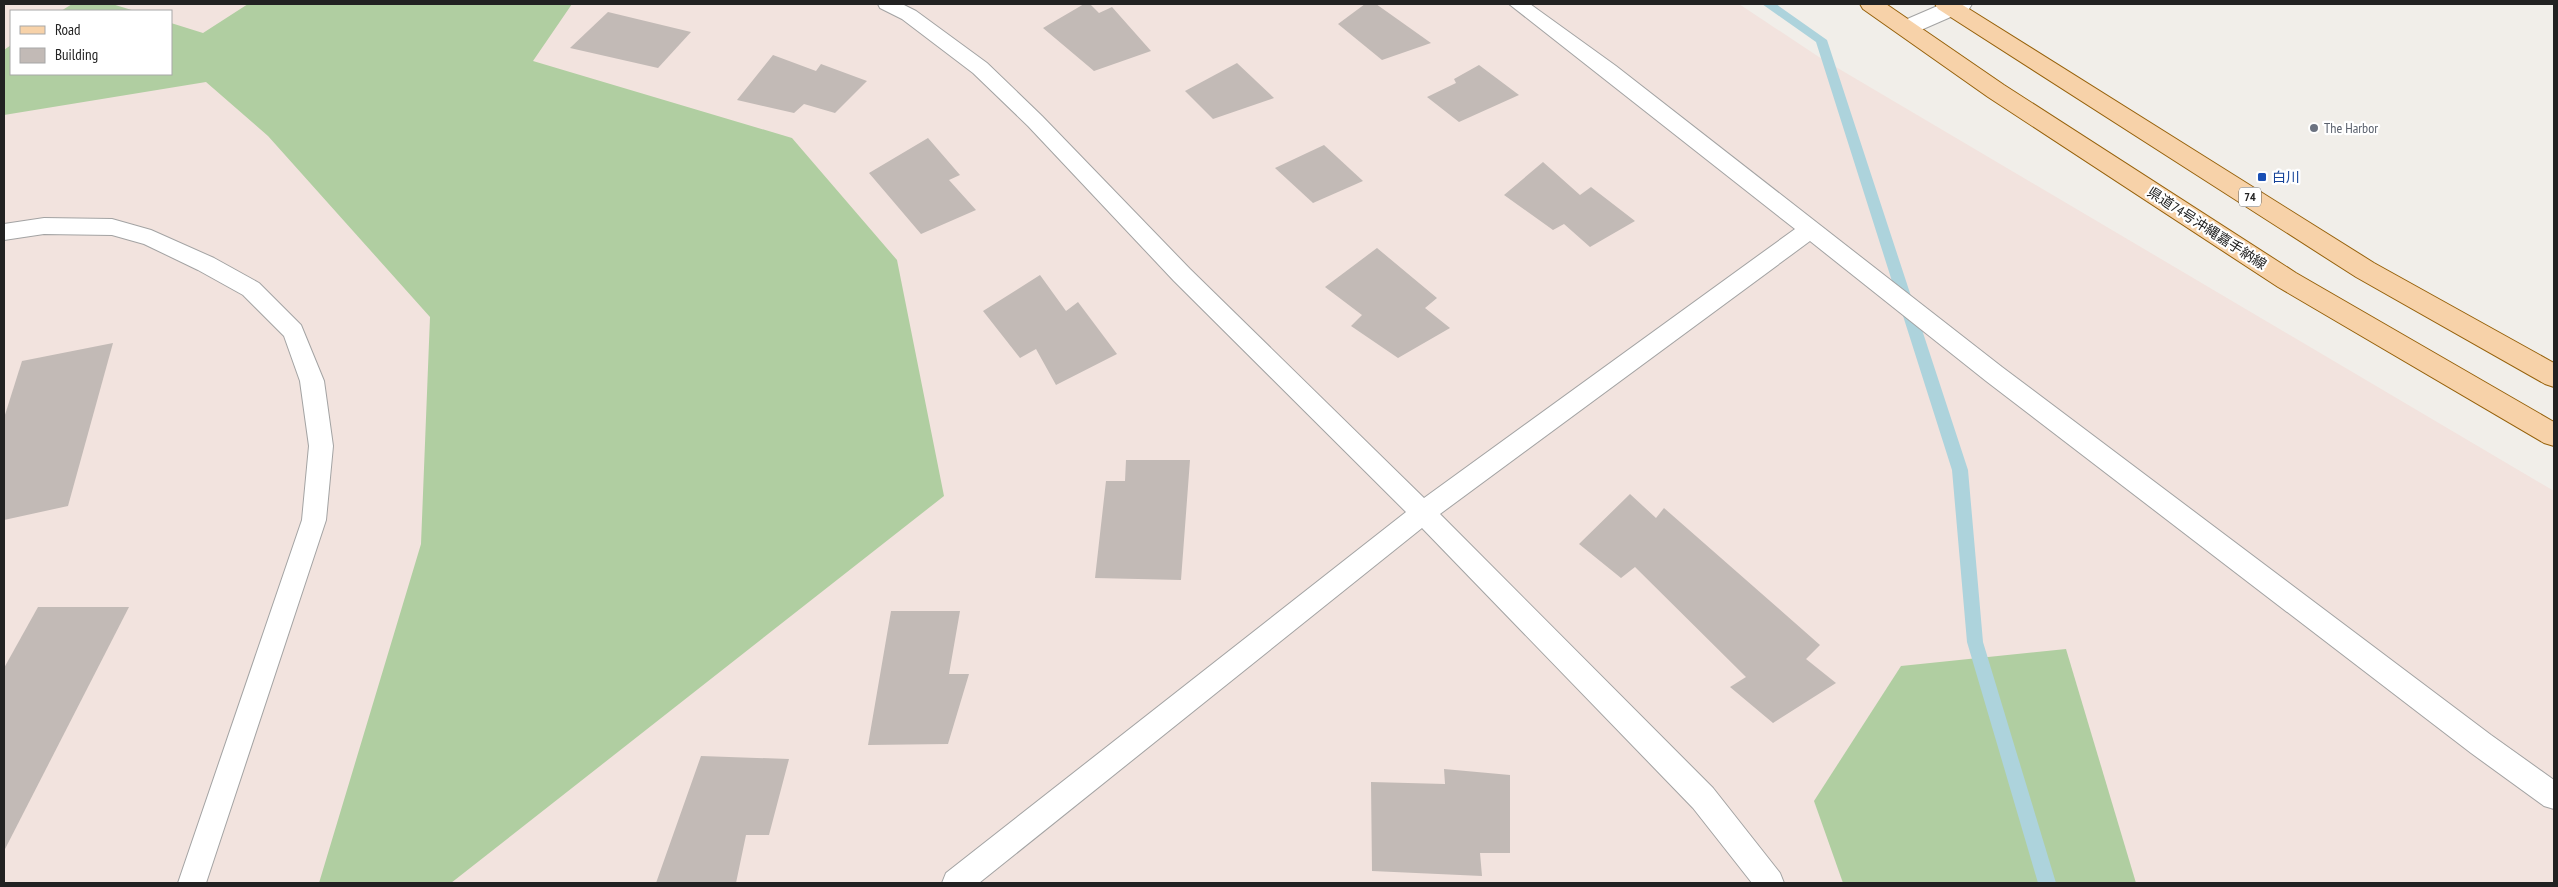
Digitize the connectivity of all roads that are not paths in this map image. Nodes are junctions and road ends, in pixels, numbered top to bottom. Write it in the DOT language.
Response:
graph roads {
  1 [pos="887,4"];
  2 [pos="1518,4"];
  3 [pos="1870,4"];
  4 [pos="1953,5"];
  5 [pos="1906,28"];
  6 [pos="1809,230"];
  7 [pos="4,232"];
  8 [pos="2554,376"];
  9 [pos="2554,435"];
  10 [pos="1423,513"];
  11 [pos="2554,796"];
  12 [pos="192,883"];
  13 [pos="956,883"];
  14 [pos="1770,883"];
  1 -- 10 [label="lane"];
  2 -- 6 [label="lane"];
  3 -- 5 [label="main road, 県道74号沖縄嘉手納線"];
  4 -- 5 [label="street"];
  4 -- 8 [label="main road, 74"];
  5 -- 9 [label="main road, 県道74号沖縄嘉手納線"];
  6 -- 10 [label="lane"];
  6 -- 11 [label="lane"];
  7 -- 12 [label="lane"];
  10 -- 13 [label="lane"];
  10 -- 14 [label="lane"];
}
